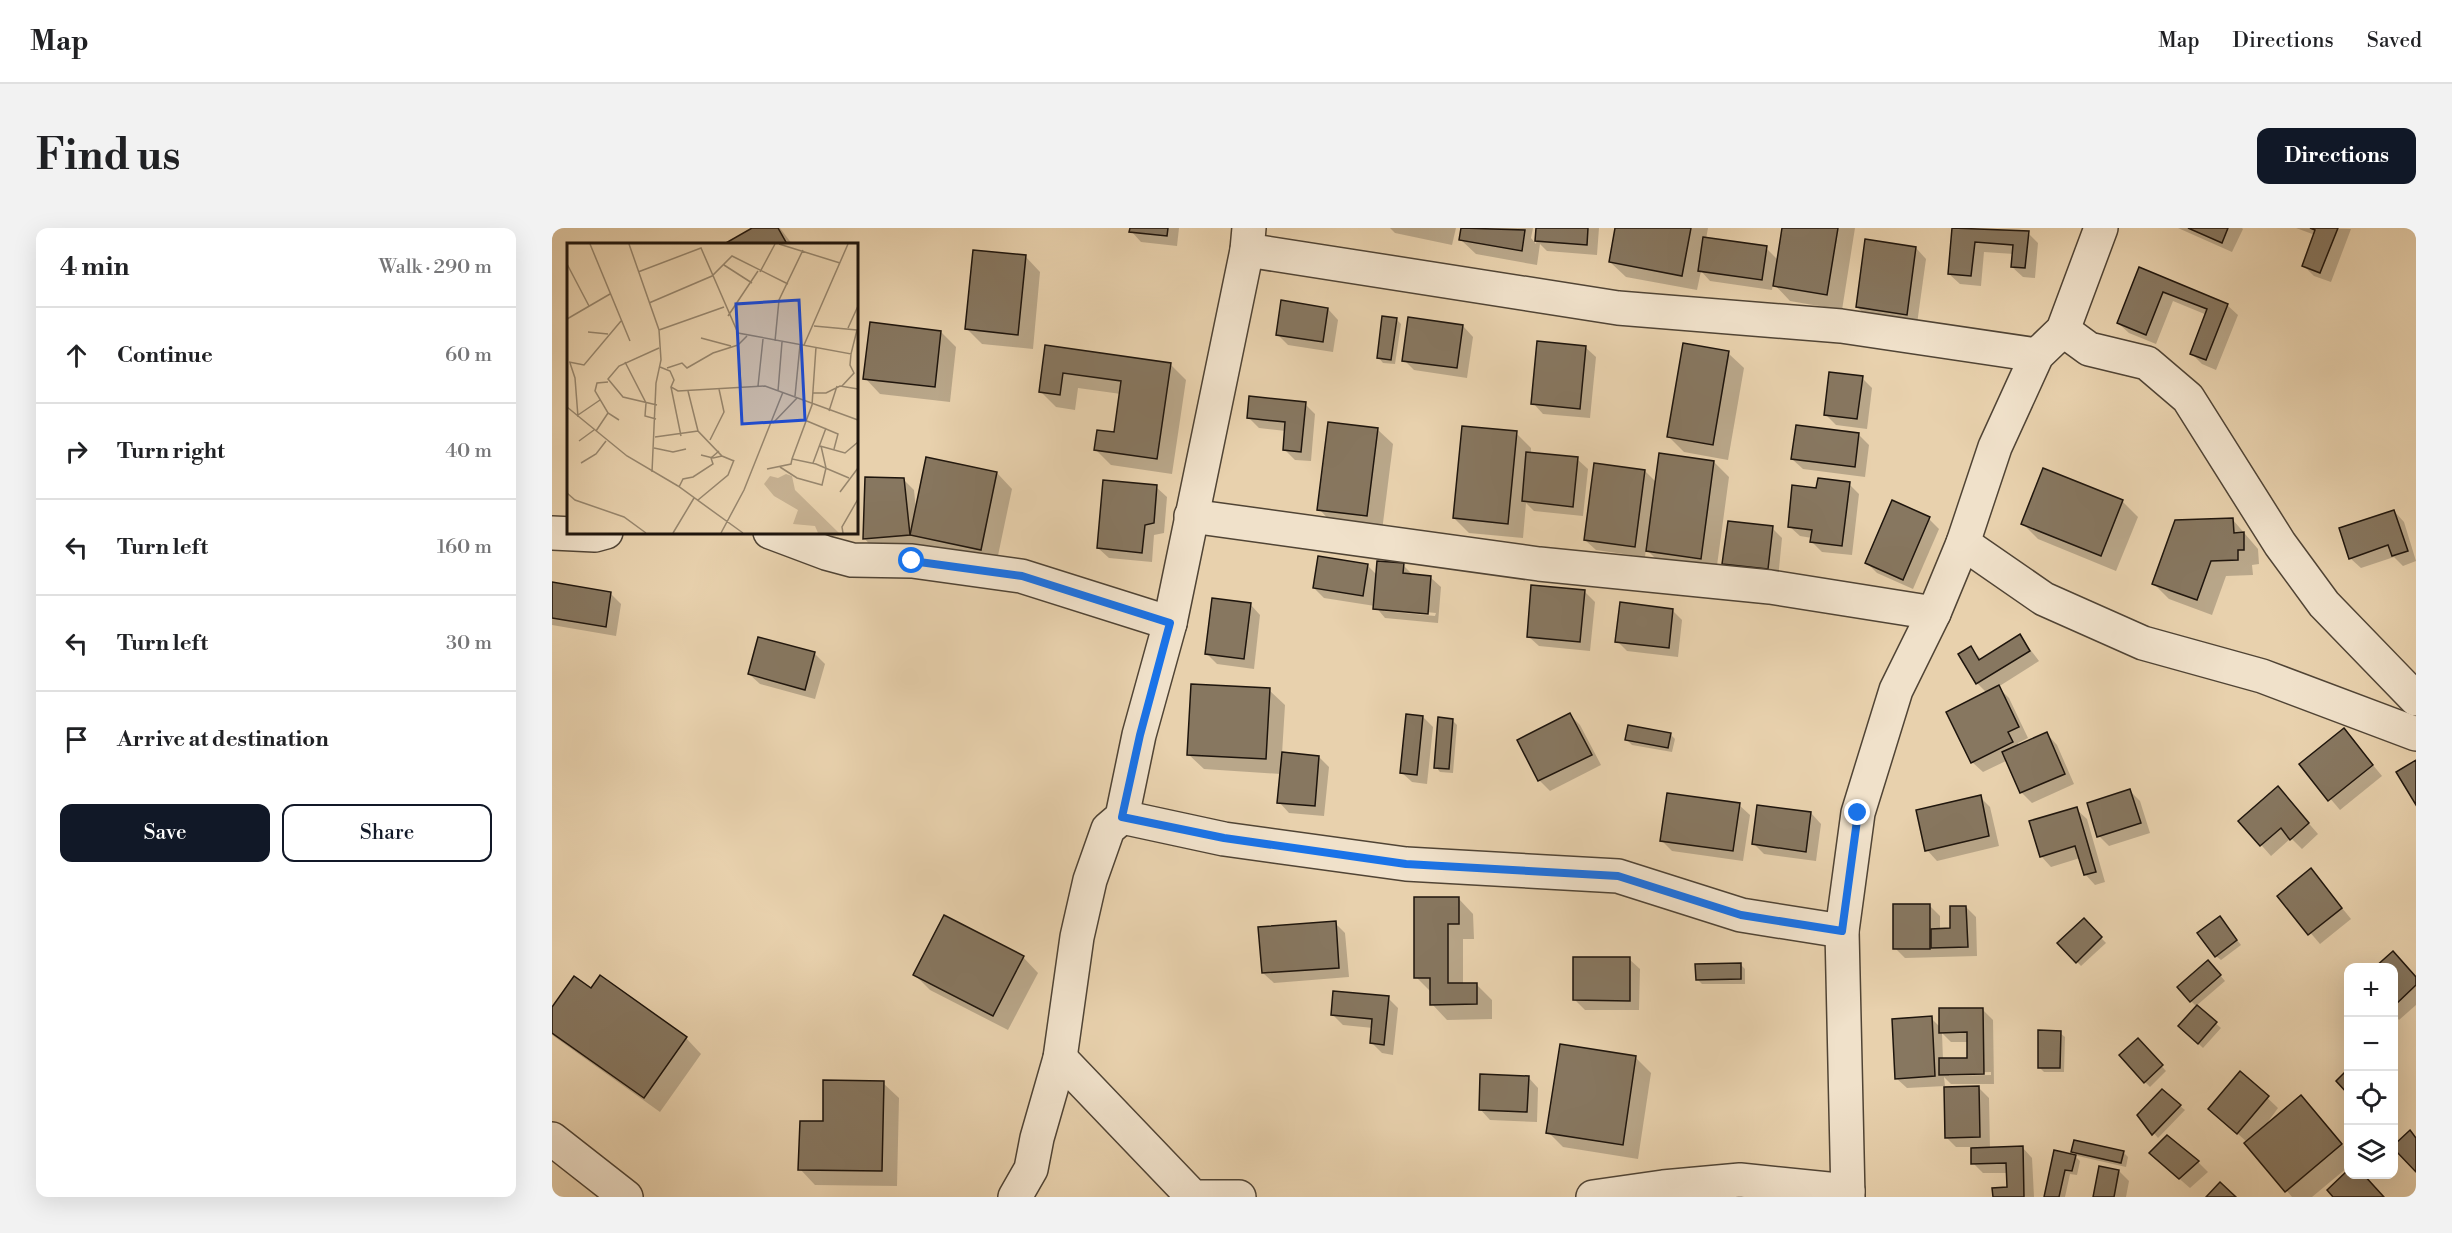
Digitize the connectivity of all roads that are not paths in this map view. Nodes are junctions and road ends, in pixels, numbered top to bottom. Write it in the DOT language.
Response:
graph roads {
  1 [pos="2101,228"];
  2 [pos="1248,239"];
  3 [pos="2063,330"];
  4 [pos="2037,355"];
  5 [pos="1191,516"];
  6 [pos="552,533"];
  7 [pos="567,534"];
  8 [pos="574,534"];
  9 [pos="599,534"];
  10 [pos="775,534"];
  11 [pos="1963,543"];
  12 [pos="1934,613"];
  13 [pos="1170,623"];
  14 [pos="2416,699"];
  15 [pos="2416,734"];
  16 [pos="1122,817"];
  17 [pos="1842,931"];
  18 [pos="1060,1058"];
  19 [pos="552,1139"];
  20 [pos="1848,1194"];
  21 [pos="626,1197"];
  22 [pos="1015,1197"];
  23 [pos="1193,1197"];
  24 [pos="1239,1197"];
  25 [pos="1593,1197"];
  1 -- 3 [label="street"];
  2 -- 4 [label="street"];
  2 -- 5 [label="street"];
  3 -- 4 [label="street"];
  3 -- 14 [label="street"];
  4 -- 11 [label="street"];
  5 -- 12 [label="street"];
  5 -- 13 [label="street"];
  6 -- 7 [label="street"];
  8 -- 9 [label="street"];
  10 -- 13 [label="street"];
  11 -- 12 [label="street"];
  11 -- 15 [label="street"];
  12 -- 17 [label="street"];
  13 -- 16 [label="street"];
  16 -- 17 [label="street"];
  16 -- 18 [label="street"];
  17 -- 20 [label="street"];
  18 -- 22 [label="street"];
  18 -- 23 [label="street"];
  19 -- 21 [label="street"];
  20 -- 25 [label="street"];
  23 -- 24 [label="street"];
}
